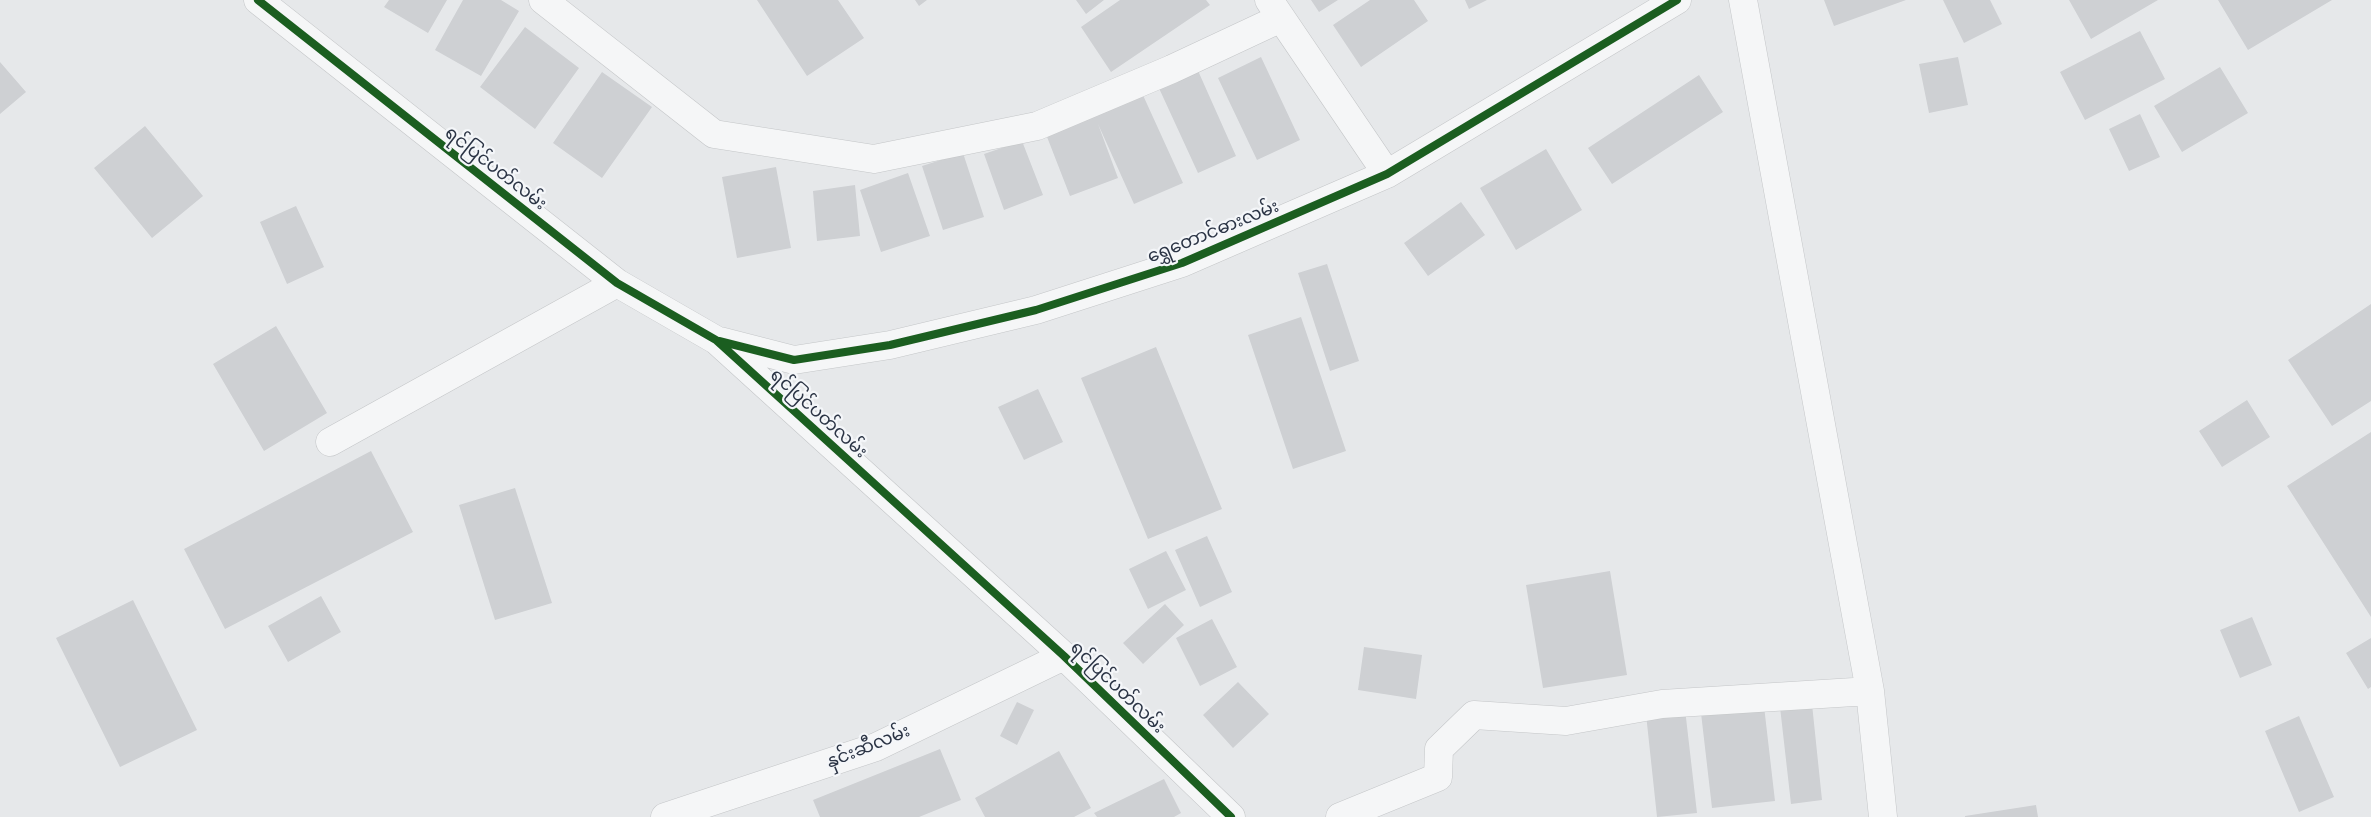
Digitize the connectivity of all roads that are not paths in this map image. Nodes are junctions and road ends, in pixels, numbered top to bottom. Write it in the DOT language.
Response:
graph roads {
  1 [pos="258,0"];
  2 [pos="543,0"];
  3 [pos="1677,0"];
  4 [pos="1743,0"];
  5 [pos="1275,9"];
  6 [pos="1387,174"];
  7 [pos="617,283"];
  8 [pos="716,340"];
  9 [pos="330,442"];
  10 [pos="1064,656"];
  11 [pos="1870,691"];
  12 [pos="664,817"];
  13 [pos="1231,817"];
  14 [pos="1340,817"];
  15 [pos="1883,817"];
  1 -- 7 [label="street, ရင်ပြင်ပတ်လမ်း"];
  2 -- 5 [label="street"];
  3 -- 6 [label="street, ရွှေတောင်ဓားလမ်း"];
  4 -- 11 [label="street"];
  5 -- 6 [label="street"];
  6 -- 8 [label="street, ရွှေတောင်ဓားလမ်း"];
  7 -- 8 [label="street, ရင်ပြင်ပတ်လမ်း"];
  7 -- 9 [label="street"];
  8 -- 10 [label="street, ရင်ပြင်ပတ်လမ်း"];
  10 -- 12 [label="street, နှင်းဆီလမ်း"];
  10 -- 13 [label="street, ရင်ပြင်ပတ်လမ်း"];
  11 -- 14 [label="street"];
  11 -- 15 [label="street"];
}
